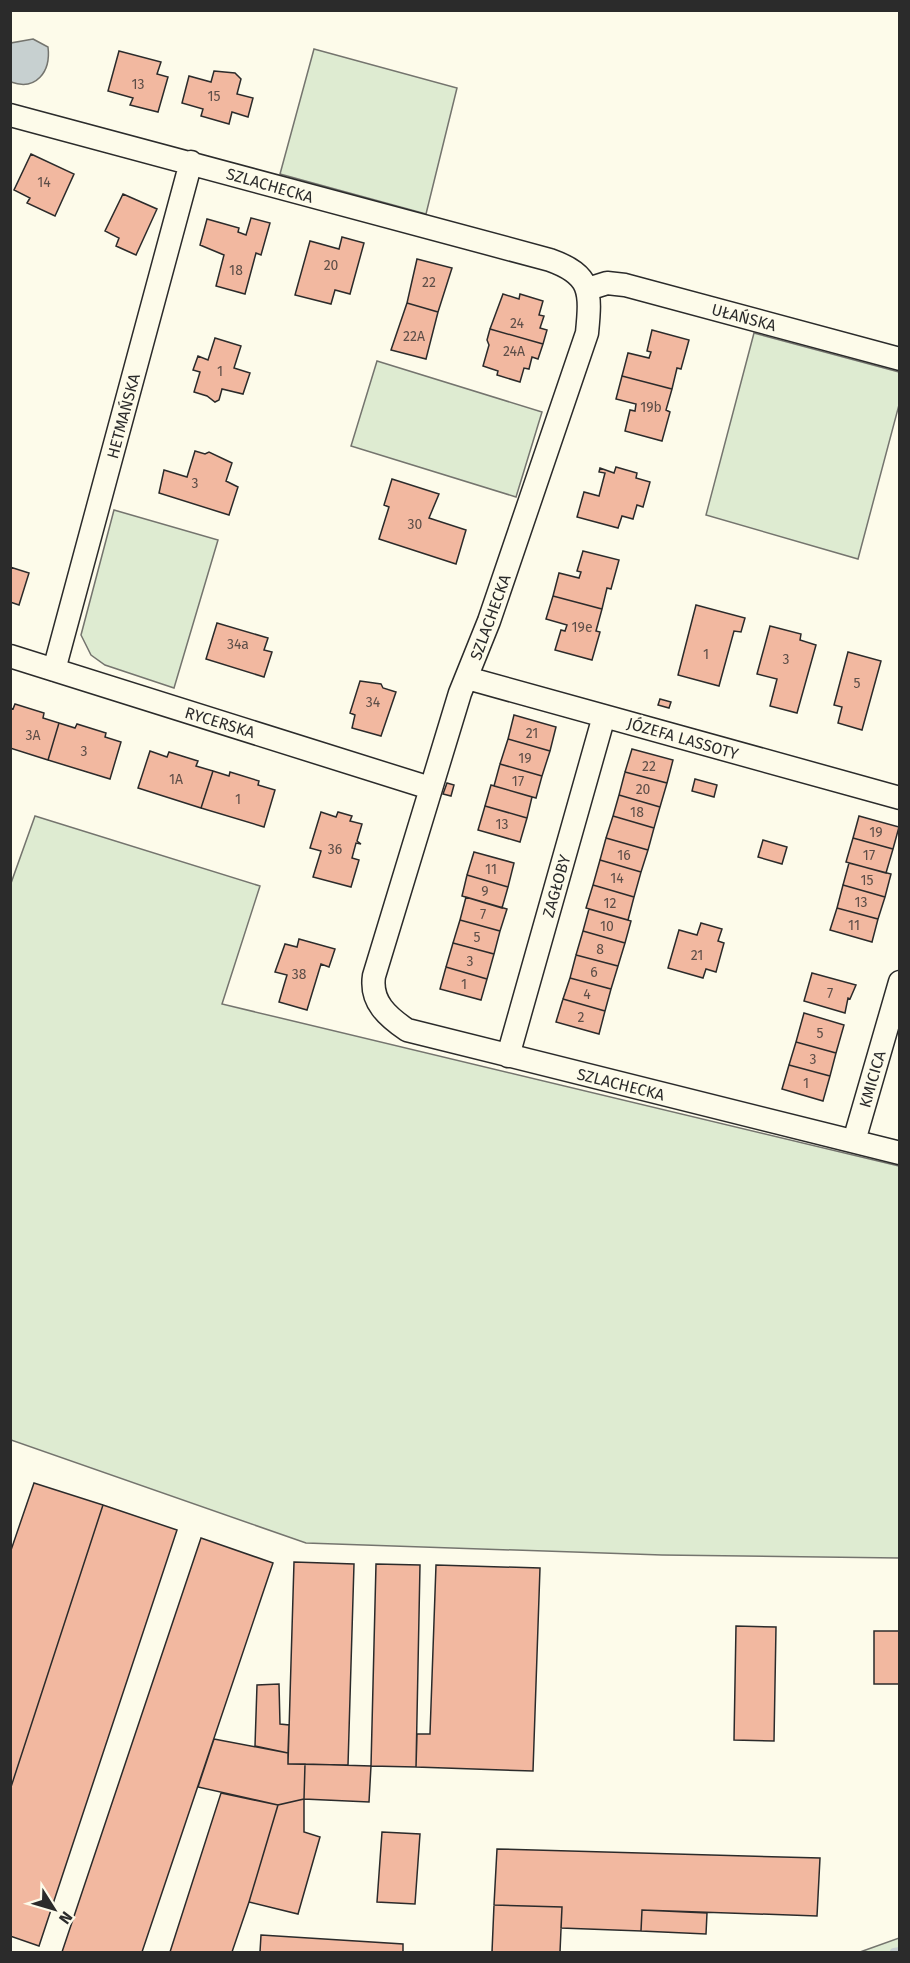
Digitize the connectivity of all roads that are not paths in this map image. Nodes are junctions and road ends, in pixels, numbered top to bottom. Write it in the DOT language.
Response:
graph roads {
  1 [pos="10,115"];
  2 [pos="191,162"];
  3 [pos="588,289"];
  4 [pos="900,359"];
  5 [pos="10,656"];
  6 [pos="54,670"];
  7 [pos="467,678"];
  8 [pos="604,716"];
  9 [pos="430,788"];
  10 [pos="900,798"];
  11 [pos="900,981"];
  12 [pos="508,1056"];
  13 [pos="854,1142"];
  14 [pos="900,1153"];
  1 -- 2 [label="street, SZLACHECKA"];
  2 -- 3 [label="street, SZLACHECKA"];
  2 -- 6 [label="street, HETMAŃSKA"];
  3 -- 4 [label="street, UŁAŃSKA"];
  3 -- 7 [label="street, SZLACHECKA"];
  5 -- 6 [label="street, RYCERSKA"];
  6 -- 9 [label="street, RYCERSKA"];
  7 -- 8 [label="street, JÓZEFA LASSOTY"];
  7 -- 9 [label="street, SZLACHECKA"];
  8 -- 10 [label="street, JÓZEFA LASSOTY"];
  8 -- 12 [label="street, ZAGŁOBY"];
  9 -- 12 [label="street, SZLACHECKA"];
  11 -- 13 [label="street, KMICICA"];
  12 -- 13 [label="street, SZLACHECKA"];
  13 -- 14 [label="street, SZLACHECKA"];
}
